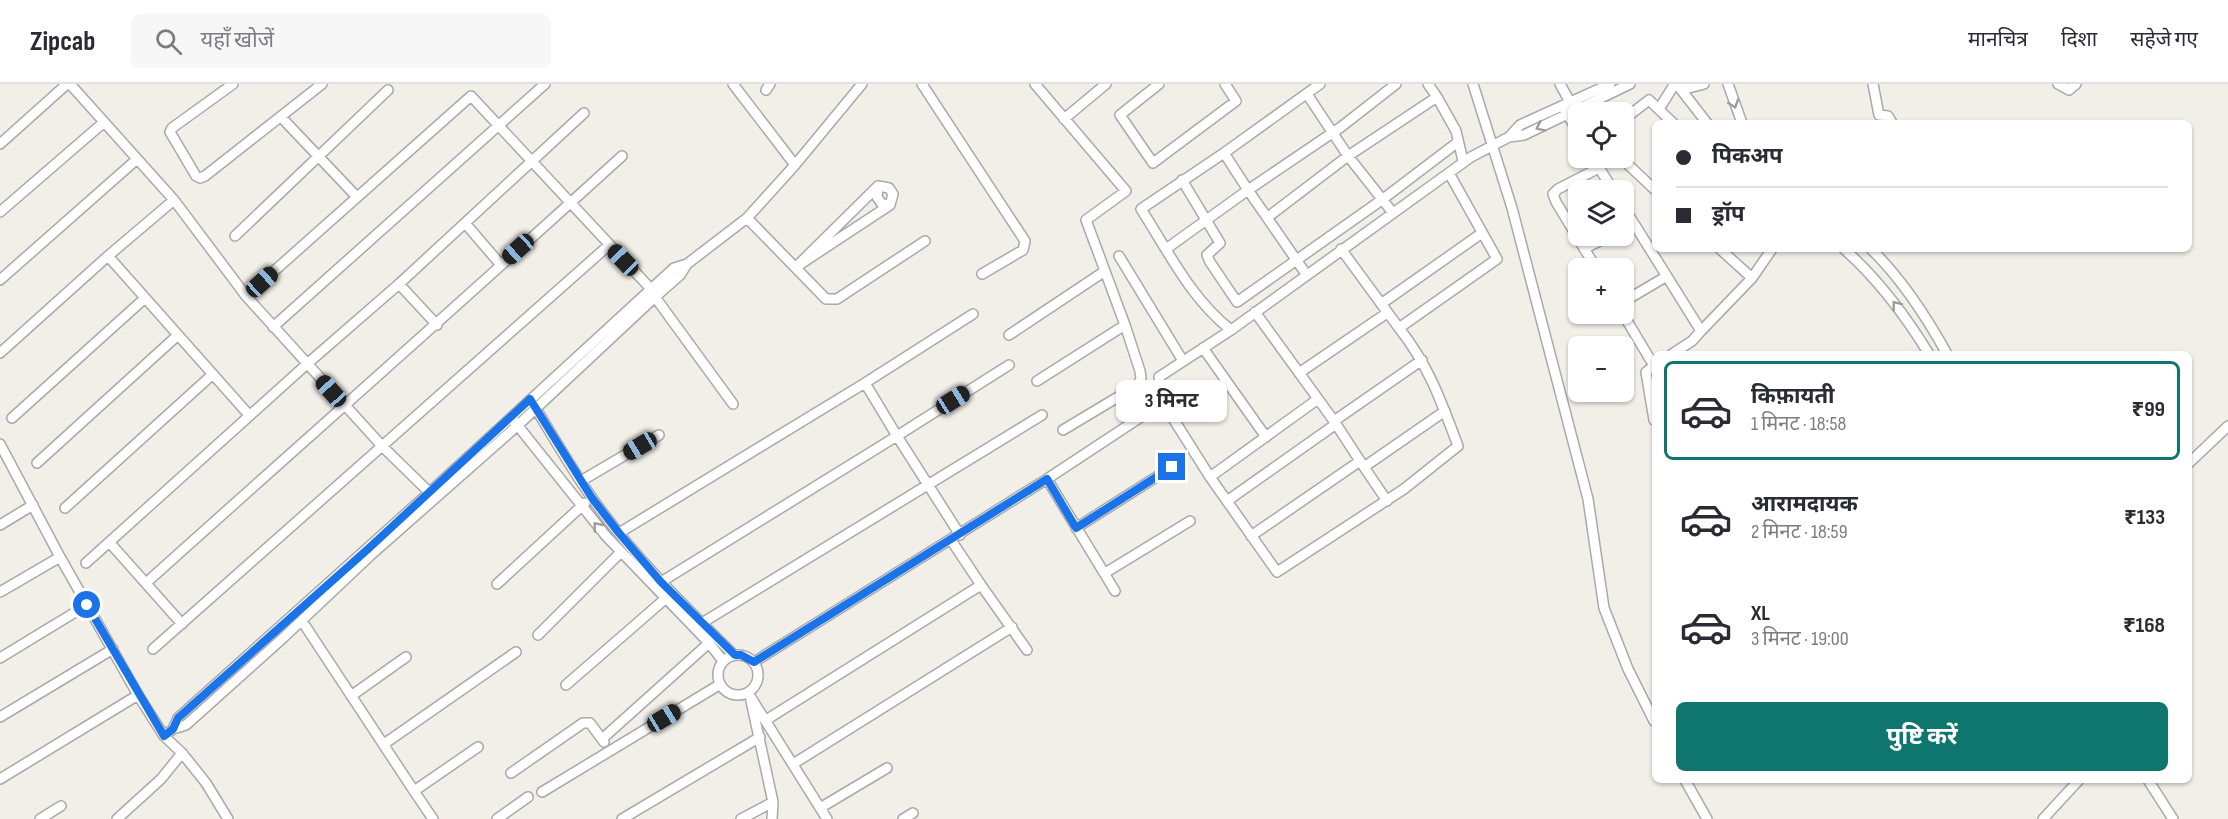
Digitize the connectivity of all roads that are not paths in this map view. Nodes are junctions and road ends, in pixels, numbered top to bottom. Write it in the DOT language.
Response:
graph roads {
  1 [pos="68,84"];
  2 [pos="233,84"];
  3 [pos="322,84"];
  4 [pos="545,84"];
  5 [pos="733,84"];
  6 [pos="862,84"];
  7 [pos="922,84"];
  8 [pos="1035,84"];
  9 [pos="1106,84"];
  10 [pos="1159,84"];
  11 [pos="1225,84"];
  12 [pos="1320,84"];
  13 [pos="1396,84"];
  14 [pos="1428,84"];
  15 [pos="1473,84"];
  16 [pos="1560,84"];
  17 [pos="1610,84"];
  18 [pos="1630,84"];
  19 [pos="1704,84"];
  20 [pos="1728,84"];
  21 [pos="1873,84"];
  22 [pos="2058,84"];
  23 [pos="2076,84"];
  24 [pos="1675,85"];
  25 [pos="388,90"];
  26 [pos="1307,94"];
  27 [pos="1437,98"];
  28 [pos="1566,107"];
  29 [pos="1659,109"];
  30 [pos="1568,111"];
  31 [pos="1634,112"];
  32 [pos="584,113"];
  33 [pos="281,117"];
  34 [pos="1064,119"];
  35 [pos="1875,119"];
  36 [pos="1670,120"];
  37 [pos="1704,120"];
  38 [pos="1741,120"];
  39 [pos="1890,120"];
  40 [pos="103,123"];
  41 [pos="499,126"];
  42 [pos="1333,132"];
  43 [pos="1458,142"];
  44 [pos="0,144"];
  45 [pos="1493,145"];
  46 [pos="1224,153"];
  47 [pos="318,156"];
  48 [pos="622,156"];
  49 [pos="1348,156"];
  50 [pos="136,160"];
  51 [pos="1463,161"];
  52 [pos="532,162"];
  53 [pos="795,165"];
  54 [pos="1599,168"];
  55 [pos="1632,168"];
  56 [pos="1449,173"];
  57 [pos="1182,180"];
  58 [pos="1607,180"];
  59 [pos="1652,187"];
  60 [pos="1248,190"];
  61 [pos="356,196"];
  62 [pos="1383,199"];
  63 [pos="174,200"];
  64 [pos="571,202"];
  65 [pos="0,212"];
  66 [pos="1393,213"];
  67 [pos="1268,217"];
  68 [pos="747,218"];
  69 [pos="1205,220"];
  70 [pos="465,223"];
  71 [pos="1634,224"];
  72 [pos="1482,233"];
  73 [pos="235,236"];
  74 [pos="925,241"];
  75 [pos="609,245"];
  76 [pos="1590,246"];
  77 [pos="1166,249"];
  78 [pos="1341,249"];
  79 [pos="1584,249"];
  80 [pos="1723,252"];
  81 [pos="1770,252"];
  82 [pos="1847,252"];
  83 [pos="1874,252"];
  84 [pos="108,256"];
  85 [pos="1119,256"];
  86 [pos="1297,258"];
  87 [pos="1590,258"];
  88 [pos="501,265"];
  89 [pos="796,267"];
  90 [pos="1105,271"];
  91 [pos="982,274"];
  92 [pos="1306,274"];
  93 [pos="1667,276"];
  94 [pos="1752,278"];
  95 [pos="0,280"];
  96 [pos="399,284"];
  97 [pos="653,293"];
  98 [pos="246,296"];
  99 [pos="1634,296"];
  100 [pos="144,298"];
  101 [pos="1237,302"];
  102 [pos="1384,309"];
  103 [pos="1253,313"];
  104 [pos="973,314"];
  105 [pos="1629,324"];
  106 [pos="437,325"];
  107 [pos="1125,325"];
  108 [pos="273,327"];
  109 [pos="1399,328"];
  110 [pos="1231,330"];
  111 [pos="1701,331"];
  112 [pos="178,335"];
  113 [pos="1009,335"];
  114 [pos="1203,348"];
  115 [pos="1677,351"];
  116 [pos="1927,351"];
  117 [pos="1945,351"];
  118 [pos="0,353"];
  119 [pos="1422,360"];
  120 [pos="1183,361"];
  121 [pos="1652,363"];
  122 [pos="307,364"];
  123 [pos="1009,365"];
  124 [pos="1652,368"];
  125 [pos="1299,373"];
  126 [pos="213,374"];
  127 [pos="1037,381"];
  128 [pos="865,383"];
  129 [pos="1318,399"];
  130 [pos="532,403"];
  131 [pos="733,404"];
  132 [pos="344,405"];
  133 [pos="1652,408"];
  134 [pos="1150,411"];
  135 [pos="1445,411"];
  136 [pos="249,415"];
  137 [pos="1042,415"];
  138 [pos="511,417"];
  139 [pos="12,418"];
  140 [pos="1335,423"];
  141 [pos="517,426"];
  142 [pos="2228,426"];
  143 [pos="1063,430"];
  144 [pos="659,435"];
  145 [pos="897,436"];
  146 [pos="1266,437"];
  147 [pos="0,444"];
  148 [pos="382,446"];
  149 [pos="4,459"];
  150 [pos="2192,460"];
  151 [pos="37,463"];
  152 [pos="1362,464"];
  153 [pos="1172,467"];
  154 [pos="1210,477"];
  155 [pos="1047,479"];
  156 [pos="581,481"];
  157 [pos="928,486"];
  158 [pos="433,495"];
  159 [pos="592,498"];
  160 [pos="1227,501"];
  161 [pos="1387,501"];
  162 [pos="33,505"];
  163 [pos="581,506"];
  164 [pos="65,508"];
  165 [pos="1190,521"];
  166 [pos="0,525"];
  167 [pos="1076,528"];
  168 [pos="619,533"];
  169 [pos="960,535"];
  170 [pos="1251,536"];
  171 [pos="951,540"];
  172 [pos="110,543"];
  173 [pos="621,552"];
  174 [pos="60,557"];
  175 [pos="86,563"];
  176 [pos="1105,573"];
  177 [pos="661,582"];
  178 [pos="146,584"];
  179 [pos="497,584"];
  180 [pos="981,585"];
  181 [pos="1115,591"];
  182 [pos="0,592"];
  183 [pos="665,599"];
  184 [pos="87,605"];
  185 [pos="302,621"];
  186 [pos="702,623"];
  187 [pos="182,624"];
  188 [pos="1012,627"];
  189 [pos="538,635"];
  190 [pos="709,643"];
  191 [pos="113,649"];
  192 [pos="153,649"];
  193 [pos="1027,650"];
  194 [pos="516,652"];
  195 [pos="735,655"];
  196 [pos="406,657"];
  197 [pos="0,658"];
  198 [pos="723,661"];
  199 [pos="754,662"];
  200 [pos="719,685"];
  201 [pos="566,686"];
  202 [pos="748,693"];
  203 [pos="138,695"];
  204 [pos="351,696"];
  205 [pos="0,717"];
  206 [pos="1652,717"];
  207 [pos="766,720"];
  208 [pos="173,729"];
  209 [pos="164,736"];
  210 [pos="760,737"];
  211 [pos="602,739"];
  212 [pos="384,744"];
  213 [pos="478,747"];
  214 [pos="609,751"];
  215 [pos="182,753"];
  216 [pos="793,764"];
  217 [pos="887,768"];
  218 [pos="511,772"];
  219 [pos="0,779"];
  220 [pos="1687,783"];
  221 [pos="2076,783"];
  222 [pos="2150,783"];
  223 [pos="414,791"];
  224 [pos="542,792"];
  225 [pos="528,798"];
  226 [pos="773,802"];
  227 [pos="61,806"];
  228 [pos="820,808"];
  229 [pos="913,813"];
  230 [pos="40,819"];
  231 [pos="117,819"];
  232 [pos="228,819"];
  233 [pos="433,819"];
  234 [pos="497,819"];
  235 [pos="622,819"];
  236 [pos="741,819"];
  237 [pos="772,819"];
  238 [pos="827,819"];
  239 [pos="903,819"];
  240 [pos="1707,819"];
  241 [pos="2043,819"];
  242 [pos="2173,819"];
  1 -- 40 [label="street"];
  1 -- 44 [label="street"];
  2 -- 33 [label="street"];
  3 -- 33 [label="street"];
  4 -- 41 [label="street"];
  5 -- 53 [label="street"];
  6 -- 53 [label="street"];
  7 -- 91 [label="street"];
  8 -- 34 [label="street"];
  9 -- 34 [label="street"];
  10 -- 11 [label="street"];
  12 -- 26 [label="street"];
  13 -- 42 [label="street"];
  14 -- 27 [label="street"];
  15 -- 45 [label="street"];
  16 -- 28 [label="street"];
  17 -- 28 [label="street"];
  18 -- 28 [label="street"];
  19 -- 24 [label="street"];
  20 -- 38 [label="street, one-way"];
  21 -- 35 [label="street"];
  22 -- 23 [label="street"];
  24 -- 29 [label="street"];
  24 -- 37 [label="street"];
  25 -- 47 [label="street"];
  26 -- 42 [label="street"];
  26 -- 46 [label="street"];
  27 -- 43 [label="street"];
  27 -- 49 [label="street"];
  28 -- 30 [label="street"];
  28 -- 45 [label="street"];
  29 -- 31 [label="street"];
  29 -- 36 [label="street"];
  32 -- 52 [label="street"];
  33 -- 47 [label="street"];
  34 -- 90 [label="street"];
  35 -- 39 [label="street"];
  40 -- 50 [label="street"];
  40 -- 65 [label="street"];
  41 -- 52 [label="street"];
  41 -- 61 [label="street"];
  41 -- 108 [label="street"];
  42 -- 49 [label="street"];
  42 -- 60 [label="street"];
  43 -- 51 [label="street"];
  43 -- 62 [label="street"];
  45 -- 51 [label="street"];
  45 -- 206 [label="street"];
  46 -- 57 [label="street"];
  46 -- 60 [label="street"];
  47 -- 61 [label="street"];
  47 -- 73 [label="street"];
  48 -- 64 [label="street"];
  49 -- 62 [label="street"];
  49 -- 67 [label="street"];
  50 -- 63 [label="street"];
  50 -- 95 [label="street"];
  51 -- 56 [label="street"];
  52 -- 64 [label="street"];
  52 -- 70 [label="street"];
  53 -- 68 [label="street"];
  54 -- 58 [label="street"];
  54 -- 79 [label="street"];
  55 -- 59 [label="street"];
  56 -- 66 [label="street"];
  56 -- 72 [label="street"];
  57 -- 69 [label="street"];
  57 -- 77 [label="street"];
  60 -- 67 [label="street"];
  60 -- 69 [label="street"];
  61 -- 98 [label="street"];
  62 -- 66 [label="street"];
  62 -- 86 [label="street"];
  63 -- 84 [label="street"];
  63 -- 98 [label="street"];
  64 -- 75 [label="street"];
  64 -- 88 [label="street"];
  66 -- 78 [label="street"];
  67 -- 86 [label="street"];
  68 -- 89 [label="street"];
  68 -- 97 [label="street"];
  69 -- 77 [label="street"];
  69 -- 101 [label="street"];
  70 -- 88 [label="street"];
  70 -- 96 [label="street"];
  71 -- 93 [label="street"];
  72 -- 102 [label="street"];
  72 -- 109 [label="street"];
  74 -- 89 [label="street"];
  75 -- 97 [label="street"];
  75 -- 148 [label="street"];
  76 -- 79 [label="street"];
  77 -- 110 [label="street"];
  78 -- 92 [label="street"];
  78 -- 102 [label="street"];
  79 -- 87 [label="street"];
  80 -- 94 [label="street"];
  81 -- 94 [label="street"];
  116 -- 82 [label="street, one-way"];
  83 -- 117 [label="street"];
  84 -- 100 [label="street"];
  84 -- 118 [label="street"];
  85 -- 120 [label="street"];
  86 -- 92 [label="street"];
  86 -- 101 [label="street"];
  88 -- 106 [label="street"];
  89 -- 89 [label="street"];
  90 -- 107 [label="street"];
  90 -- 113 [label="street"];
  92 -- 103 [label="street"];
  93 -- 99 [label="street"];
  93 -- 111 [label="street"];
  94 -- 111 [label="street"];
  96 -- 106 [label="street"];
  96 -- 122 [label="street"];
  97 -- 130 [label="street"];
  97 -- 131 [label="street"];
  98 -- 108 [label="street"];
  100 -- 112 [label="street"];
  100 -- 139 [label="street"];
  101 -- 103 [label="street"];
  102 -- 109 [label="street"];
  102 -- 125 [label="street"];
  103 -- 110 [label="street"];
  103 -- 125 [label="street"];
  104 -- 128 [label="street"];
  105 -- 121 [label="street"];
  106 -- 132 [label="street"];
  107 -- 127 [label="street"];
  107 -- 143 [label="street"];
  108 -- 122 [label="street"];
  109 -- 119 [label="street"];
  110 -- 114 [label="street"];
  111 -- 115 [label="street"];
  112 -- 126 [label="street"];
  112 -- 151 [label="street"];
  114 -- 120 [label="street"];
  114 -- 146 [label="street"];
  119 -- 135 [label="street"];
  119 -- 140 [label="street"];
  120 -- 154 [label="street"];
  122 -- 132 [label="street"];
  122 -- 136 [label="street"];
  123 -- 145 [label="street"];
  124 -- 133 [label="street"];
  125 -- 129 [label="street"];
  126 -- 136 [label="street"];
  126 -- 164 [label="street"];
  128 -- 145 [label="street"];
  128 -- 168 [label="street"];
  129 -- 140 [label="street"];
  129 -- 146 [label="street"];
  130 -- 138 [label="street"];
  130 -- 141 [label="street"];
  130 -- 156 [label="street"];
  132 -- 148 [label="street"];
  132 -- 178 [label="street"];
  134 -- 155 [label="street"];
  135 -- 152 [label="street"];
  135 -- 161 [label="street"];
  136 -- 172 [label="street"];
  137 -- 157 [label="street"];
  138 -- 141 [label="street"];
  138 -- 158 [label="street"];
  140 -- 152 [label="street"];
  140 -- 160 [label="street"];
  141 -- 158 [label="street"];
  141 -- 163 [label="street"];
  142 -- 150 [label="street"];
  144 -- 156 [label="street"];
  145 -- 157 [label="street"];
  145 -- 177 [label="street"];
  146 -- 154 [label="street"];
  147 -- 149 [label="street"];
  148 -- 158 [label="street"];
  148 -- 187 [label="street"];
  149 -- 162 [label="street"];
  152 -- 161 [label="street"];
  152 -- 170 [label="street"];
  153 -- 167 [label="street"];
  154 -- 160 [label="street"];
  155 -- 167 [label="street"];
  155 -- 169 [label="street"];
  156 -- 159 [label="street"];
  157 -- 169 [label="street"];
  157 -- 186 [label="street"];
  158 -- 185 [label="street"];
  158 -- 208 [label="street"];
  159 -- 163 [label="street"];
  159 -- 168 [label="street"];
  160 -- 170 [label="street"];
  161 -- 170 [label="street"];
  162 -- 166 [label="street"];
  162 -- 174 [label="street"];
  173 -- 163 [label="street, one-way"];
  163 -- 179 [label="street"];
  165 -- 176 [label="street"];
  167 -- 176 [label="street"];
  168 -- 177 [label="street"];
  169 -- 171 [label="street"];
  171 -- 180 [label="street"];
  171 -- 199 [label="street"];
  172 -- 175 [label="street"];
  172 -- 178 [label="street"];
  173 -- 183 [label="street"];
  173 -- 189 [label="street"];
  174 -- 182 [label="street"];
  174 -- 184 [label="street"];
  176 -- 181 [label="street"];
  177 -- 186 [label="street"];
  178 -- 187 [label="street"];
  180 -- 188 [label="street"];
  180 -- 207 [label="street"];
  183 -- 190 [label="street"];
  183 -- 201 [label="street"];
  184 -- 191 [label="street"];
  184 -- 197 [label="street"];
  185 -- 204 [label="street"];
  185 -- 208 [label="street"];
  186 -- 195 [label="street"];
  187 -- 192 [label="street"];
  188 -- 193 [label="street"];
  188 -- 216 [label="street"];
  190 -- 198 [label="street"];
  190 -- 211 [label="street"];
  191 -- 203 [label="street"];
  191 -- 205 [label="street"];
  194 -- 212 [label="street"];
  195 -- 198 [label="street"];
  195 -- 199 [label="street"];
  196 -- 204 [label="street"];
  198 -- 200 [label="street"];
  199 -- 202 [label="street"];
  200 -- 202 [label="street"];
  200 -- 214 [label="street"];
  202 -- 207 [label="street"];
  202 -- 210 [label="street"];
  203 -- 209 [label="street"];
  203 -- 219 [label="street"];
  204 -- 212 [label="street"];
  207 -- 216 [label="street"];
  208 -- 209 [label="street"];
  209 -- 215 [label="street"];
  210 -- 226 [label="street"];
  210 -- 235 [label="street"];
  211 -- 214 [label="street"];
  211 -- 218 [label="street"];
  212 -- 223 [label="street"];
  213 -- 223 [label="street"];
  214 -- 224 [label="street"];
  215 -- 231 [label="street"];
  215 -- 232 [label="street"];
  216 -- 228 [label="street"];
  217 -- 228 [label="street"];
  220 -- 240 [label="street"];
  221 -- 241 [label="street"];
  222 -- 242 [label="street"];
  223 -- 233 [label="street"];
  225 -- 234 [label="street"];
  226 -- 236 [label="street"];
  226 -- 237 [label="street"];
  227 -- 230 [label="street"];
  228 -- 238 [label="street"];
  229 -- 239 [label="street"];
}
